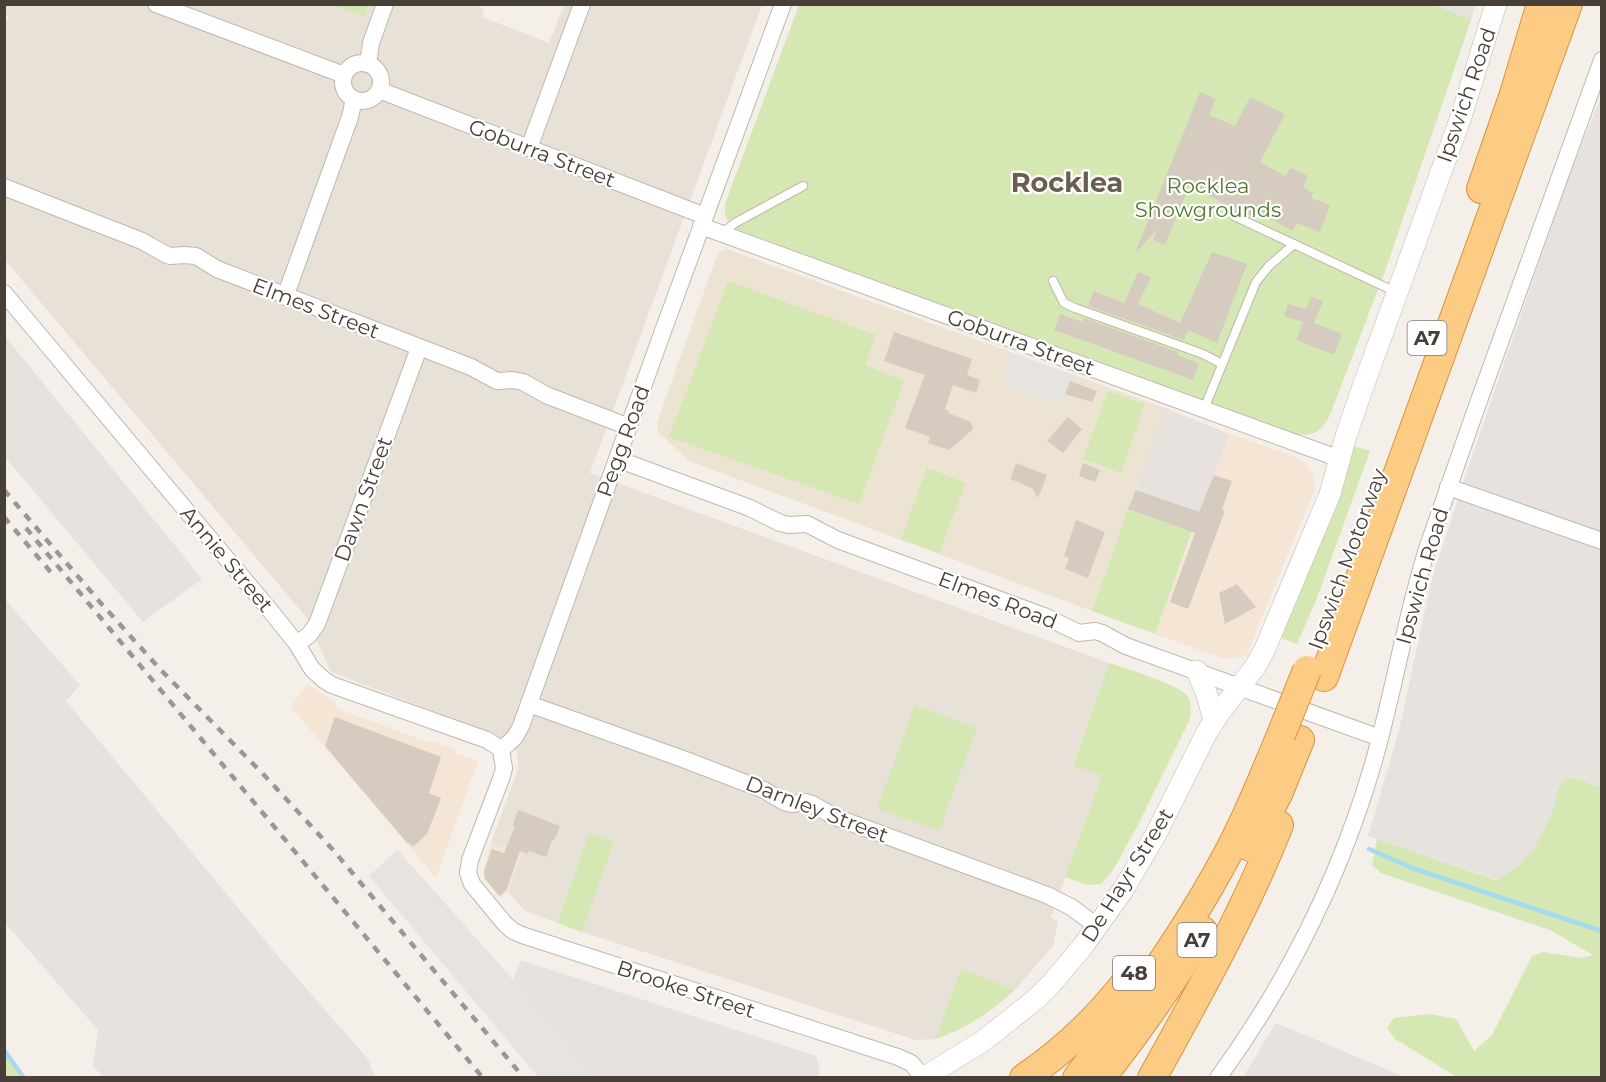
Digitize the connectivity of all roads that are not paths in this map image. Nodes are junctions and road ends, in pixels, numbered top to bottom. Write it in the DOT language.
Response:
graph roads {
  1 [pos="156,4"];
  2 [pos="385,4"];
  3 [pos="582,4"];
  4 [pos="783,4"];
  5 [pos="1496,4"];
  6 [pos="1541,4"];
  7 [pos="1568,4"];
  8 [pos="187,10"];
  9 [pos="1602,60"];
  10 [pos="368,64"];
  11 [pos="344,75"];
  12 [pos="379,90"];
  13 [pos="354,99"];
  14 [pos="529,148"];
  15 [pos="802,186"];
  16 [pos="4,187"];
  17 [pos="1233,216"];
  18 [pos="703,221"];
  19 [pos="721,234"];
  20 [pos="1294,244"];
  21 [pos="1053,281"];
  22 [pos="1397,292"];
  23 [pos="4,293"];
  24 [pos="285,297"];
  25 [pos="420,348"];
  26 [pos="1222,364"];
  27 [pos="1204,409"];
  28 [pos="629,427"];
  29 [pos="616,459"];
  30 [pos="1340,459"];
  31 [pos="1448,487"];
  32 [pos="1602,541"];
  33 [pos="297,644"];
  34 [pos="1197,672"];
  35 [pos="1315,674"];
  36 [pos="1240,687"];
  37 [pos="529,704"];
  38 [pos="1214,720"];
  39 [pos="1291,737"];
  40 [pos="1380,738"];
  41 [pos="501,750"];
  42 [pos="1278,794"];
  43 [pos="1227,855"];
  44 [pos="1098,927"];
  45 [pos="923,1077"];
  46 [pos="1024,1077"];
  47 [pos="1077,1077"];
  48 [pos="1102,1077"];
  49 [pos="1152,1077"];
  50 [pos="1218,1077"];
  1 -- 8 [label="street"];
  2 -- 10 [label="street"];
  3 -- 14 [label="street"];
  4 -- 18 [label="street, Pegg Road"];
  5 -- 22 [label="street, Ipswich Road"];
  6 -- 35 [label="highway, Ipswich Motorway / A7"];
  7 -- 35 [label="highway, Ipswich Motorway / A7"];
  8 -- 11 [label="street"];
  9 -- 31 [label="street, Ipswich Road"];
  10 -- 11 [label="street"];
  10 -- 12 [label="street"];
  11 -- 13 [label="street"];
  12 -- 13 [label="street"];
  12 -- 14 [label="street, Goburra Street"];
  13 -- 24 [label="street"];
  14 -- 18 [label="street, Goburra Street"];
  15 -- 19 [label="lane"];
  16 -- 24 [label="street, Elmes Street"];
  17 -- 20 [label="lane"];
  18 -- 19 [label="street, Goburra Street"];
  18 -- 28 [label="street, Pegg Road"];
  19 -- 27 [label="street, Goburra Street"];
  20 -- 22 [label="lane"];
  20 -- 26 [label="lane"];
  21 -- 26 [label="lane"];
  22 -- 30 [label="street, Ipswich Road"];
  23 -- 33 [label="street, Annie Street"];
  24 -- 25 [label="street, Elmes Street"];
  25 -- 28 [label="street, Elmes Street"];
  25 -- 33 [label="street, Dawn Street"];
  26 -- 27 [label="lane"];
  27 -- 30 [label="street, Goburra Street"];
  28 -- 29 [label="street, Pegg Road"];
  29 -- 34 [label="street, Elmes Road"];
  29 -- 37 [label="street, Pegg Road"];
  30 -- 36 [label="street, Ipswich Road"];
  31 -- 32 [label="street"];
  31 -- 40 [label="street, Ipswich Road"];
  33 -- 41 [label="street, Annie Street"];
  34 -- 36 [label="street, Elmes Road"];
  34 -- 38 [label="street"];
  35 -- 39 [label="highway, Ipswich Motorway / A7, bridge"];
  36 -- 38 [label="street, De Hayr Street"];
  36 -- 40 [label="street, Elmes Road"];
  37 -- 41 [label="street, Pegg Road"];
  37 -- 44 [label="street, Darnley Street"];
  38 -- 44 [label="street, De Hayr Street"];
  39 -- 42 [label="highway, Ipswich Motorway / A7"];
  39 -- 43 [label="highway, Ipswich Motorway / A7"];
  40 -- 50 [label="street, Ipswich Road"];
  41 -- 45 [label="street, Brooke Street"];
  42 -- 48 [label="highway, Ipswich Motorway / A7"];
  42 -- 49 [label="highway"];
  43 -- 46 [label="highway, 48"];
  43 -- 47 [label="highway, Ipswich Motorway / A7"];
  44 -- 45 [label="street, De Hayr Street"];
}
